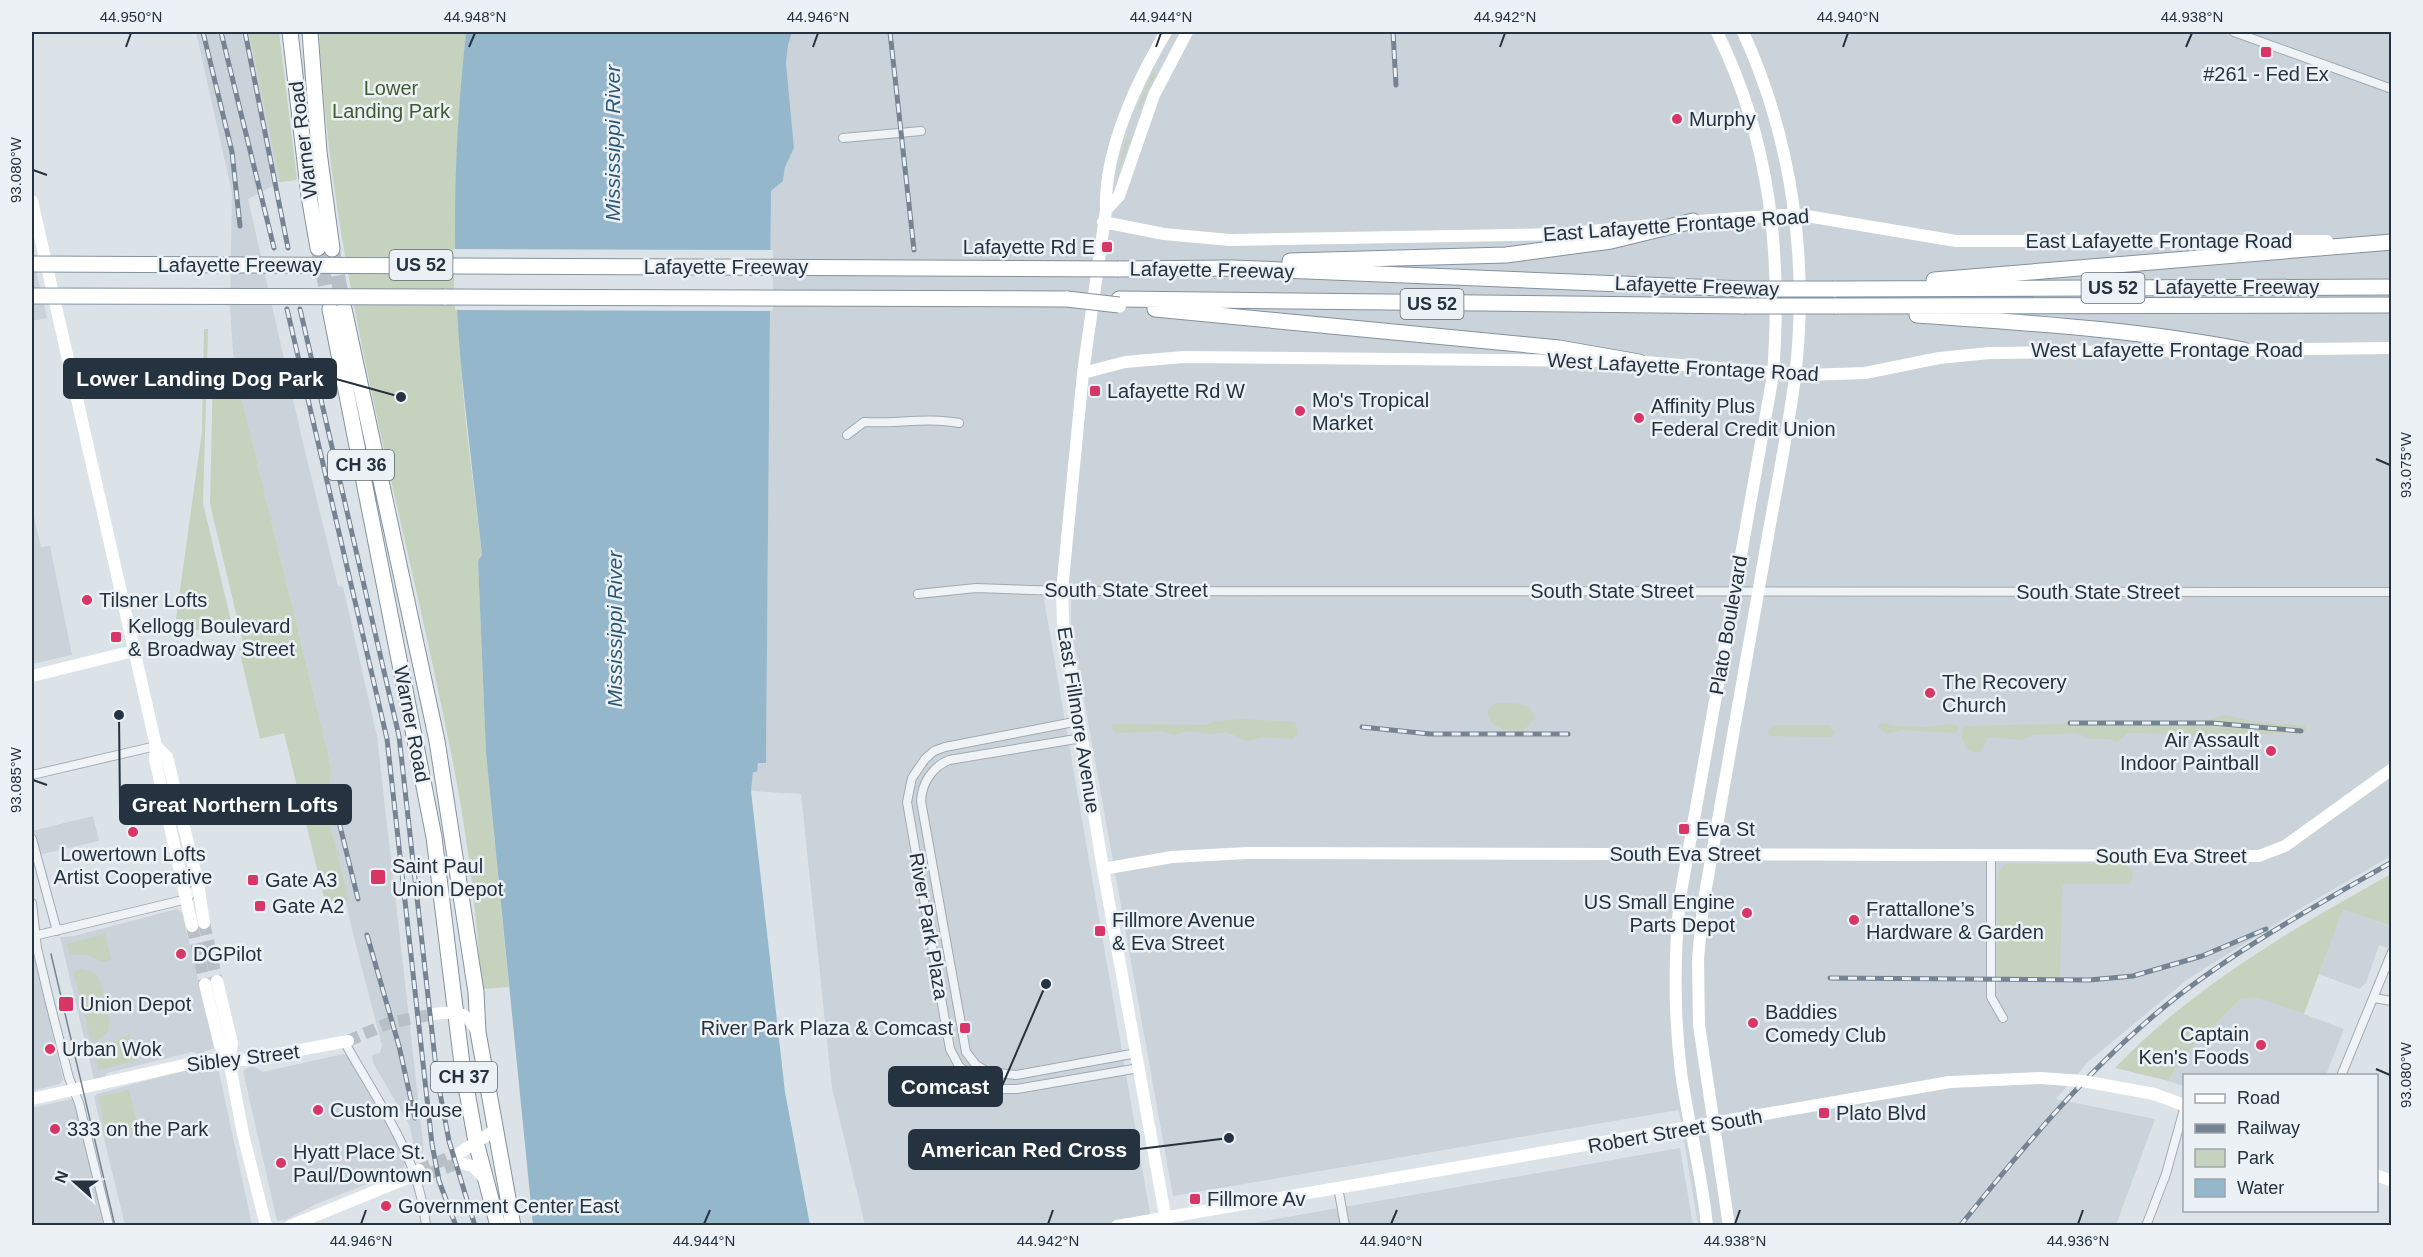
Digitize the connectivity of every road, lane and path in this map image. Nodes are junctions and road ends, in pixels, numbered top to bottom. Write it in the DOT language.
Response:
graph roads {
  1 [pos="290,32"];
  2 [pos="310,32"];
  3 [pos="1166,32"];
  4 [pos="1187,32"];
  5 [pos="1717,32"];
  6 [pos="1743,32"];
  7 [pos="2234,32"];
  8 [pos="2391,89"];
  9 [pos="921,131"];
  10 [pos="843,138"];
  11 [pos="32,202"];
  12 [pos="1795,214"];
  13 [pos="1772,215"];
  14 [pos="1105,216"];
  15 [pos="1693,221"];
  16 [pos="2391,242"];
  17 [pos="32,264"];
  18 [pos="1233,268"];
  19 [pos="2391,287"];
  20 [pos="1840,289"];
  21 [pos="32,296"];
  22 [pos="1119,302"];
  23 [pos="2391,305"];
  24 [pos="1840,306"];
  25 [pos="2391,348"];
  26 [pos="2244,350"];
  27 [pos="1639,362"];
  28 [pos="1083,373"];
  29 [pos="1773,375"];
  30 [pos="1795,375"];
  31 [pos="958,423"];
  32 [pos="847,435"];
  33 [pos="1062,591"];
  34 [pos="1758,591"];
  35 [pos="1734,592"];
  36 [pos="2391,592"];
  37 [pos="918,594"];
  38 [pos="133,651"];
  39 [pos="32,676"];
  40 [pos="1078,720"];
  41 [pos="1082,738"];
  42 [pos="156,746"];
  43 [pos="2391,769"];
  44 [pos="32,776"];
  45 [pos="32,839"];
  46 [pos="1712,853"];
  47 [pos="1689,855"];
  48 [pos="1991,856"];
  49 [pos="1103,869"];
  50 [pos="198,884"];
  51 [pos="186,899"];
  52 [pos="32,903"];
  53 [pos="57,931"];
  54 [pos="34,936"];
  55 [pos="2391,952"];
  56 [pos="211,983"];
  57 [pos="2374,998"];
  58 [pos="2391,1001"];
  59 [pos="456,1012"];
  60 [pos="434,1014"];
  61 [pos="2003,1018"];
  62 [pos="478,1032"];
  63 [pos="347,1042"];
  64 [pos="1137,1053"];
  65 [pos="229,1060"];
  66 [pos="1139,1068"];
  67 [pos="2343,1074"];
  68 [pos="74,1091"];
  69 [pos="32,1099"];
  70 [pos="2183,1107"];
  71 [pos="2183,1111"];
  72 [pos="1713,1124"];
  73 [pos="1691,1128"];
  74 [pos="495,1130"];
  75 [pos="476,1142"];
  76 [pos="418,1174"];
  77 [pos="488,1185"];
  78 [pos="1338,1187"];
  79 [pos="1167,1221"];
  80 [pos="108,1226"];
  81 [pos="266,1226"];
  82 [pos="290,1226"];
  83 [pos="426,1226"];
  84 [pos="498,1226"];
  85 [pos="513,1226"];
  86 [pos="1116,1226"];
  87 [pos="1345,1226"];
  88 [pos="1707,1226"];
  89 [pos="1730,1226"];
  90 [pos="2146,1226"];
  1 -- 2 [label="highway, Warner Road"];
  3 -- 14 [label="main road, East Fillmore Avenue"];
  4 -- 14 [label="main road, East Fillmore Avenue"];
  5 -- 13 [label="main road, Plato Boulevard"];
  6 -- 12 [label="main road, Plato Boulevard"];
  7 -- 8 [label="street"];
  9 -- 10 [label="street"];
  11 -- 38 [label="main road"];
  12 -- 13 [label="main road, East Lafayette Frontage Road"];
  12 -- 16 [label="main road, East Lafayette Frontage Road"];
  12 -- 30 [label="main road, Plato Boulevard"];
  13 -- 15 [label="main road, East Lafayette Frontage Road"];
  13 -- 29 [label="main road, Plato Boulevard"];
  14 -- 15 [label="main road, East Lafayette Frontage Road"];
  14 -- 28 [label="main road, East Fillmore Avenue"];
  15 -- 18 [label="highway"];
  16 -- 20 [label="highway"];
  17 -- 18 [label="highway, Lafayette Freeway / US 52, bridge"];
  18 -- 20 [label="highway, Lafayette Freeway / US 52, bridge"];
  19 -- 20 [label="highway, Lafayette Freeway / US 52"];
  21 -- 22 [label="highway, Lafayette Freeway / US 52, bridge"];
  22 -- 24 [label="highway, Lafayette Freeway / US 52, bridge"];
  22 -- 27 [label="highway"];
  23 -- 24 [label="highway, Lafayette Freeway / US 52"];
  24 -- 26 [label="highway"];
  25 -- 26 [label="main road, West Lafayette Frontage Road"];
  26 -- 30 [label="main road, West Lafayette Frontage Road"];
  27 -- 28 [label="main road, West Lafayette Frontage Road"];
  27 -- 29 [label="main road, West Lafayette Frontage Road"];
  28 -- 33 [label="main road, East Fillmore Avenue"];
  29 -- 30 [label="main road, West Lafayette Frontage Road"];
  29 -- 35 [label="main road, Plato Boulevard"];
  30 -- 34 [label="main road, Plato Boulevard"];
  31 -- 32 [label="street"];
  33 -- 35 [label="street, South State Street"];
  33 -- 37 [label="street, South State Street"];
  33 -- 40 [label="main road, East Fillmore Avenue"];
  34 -- 35 [label="street, South State Street"];
  34 -- 36 [label="street, South State Street"];
  34 -- 46 [label="main road, Plato Boulevard"];
  35 -- 47 [label="main road, Plato Boulevard"];
  38 -- 39 [label="main road"];
  38 -- 42 [label="main road"];
  40 -- 41 [label="main road, East Fillmore Avenue"];
  40 -- 66 [label="street, River Park Plaza"];
  41 -- 49 [label="main road, East Fillmore Avenue"];
  41 -- 64 [label="street, River Park Plaza"];
  42 -- 44 [label="street"];
  42 -- 50 [label="main road"];
  42 -- 51 [label="main road"];
  43 -- 48 [label="main road, South Eva Street"];
  45 -- 53 [label="street"];
  46 -- 47 [label="main road, South Eva Street"];
  46 -- 48 [label="main road, South Eva Street"];
  46 -- 72 [label="main road, Plato Boulevard"];
  47 -- 49 [label="main road, South Eva Street"];
  47 -- 73 [label="main road, Plato Boulevard"];
  48 -- 61 [label="street"];
  49 -- 64 [label="main road, East Fillmore Avenue"];
  50 -- 51 [label="street"];
  50 -- 51 [label="main road"];
  51 -- 53 [label="street"];
  52 -- 54 [label="street"];
  53 -- 54 [label="street"];
  54 -- 68 [label="street"];
  55 -- 57 [label="street"];
  56 -- 65 [label="main road"];
  57 -- 58 [label="street"];
  57 -- 67 [label="street"];
  59 -- 60 [label="main road"];
  59 -- 62 [label="main road"];
  59 -- 62 [label="highway, Warner Road / CH 36"];
  59 -- 75 [label="highway, Warner Road / CH 37"];
  62 -- 74 [label="highway, Warner Road / CH 37"];
  63 -- 65 [label="main road, Sibley Street"];
  63 -- 76 [label="street"];
  64 -- 66 [label="main road, East Fillmore Avenue"];
  65 -- 68 [label="main road, Sibley Street"];
  65 -- 81 [label="main road"];
  66 -- 79 [label="main road, East Fillmore Avenue"];
  68 -- 69 [label="main road, Sibley Street"];
  68 -- 80 [label="street"];
  70 -- 72 [label="main road, Robert Street South, bridge"];
  71 -- 90 [label="street"];
  72 -- 73 [label="main road, Robert Street South"];
  72 -- 89 [label="main road, Plato Boulevard"];
  73 -- 78 [label="main road, Robert Street South"];
  73 -- 88 [label="main road, Plato Boulevard"];
  74 -- 75 [label="main road"];
  74 -- 85 [label="highway, CH 37"];
  75 -- 77 [label="highway, CH 37"];
  75 -- 77 [label="main road"];
  76 -- 82 [label="main road"];
  76 -- 83 [label="street"];
  77 -- 84 [label="highway, CH 37"];
  78 -- 79 [label="main road, Robert Street South"];
  78 -- 87 [label="street"];
  79 -- 86 [label="main road, Robert Street South"];
}
